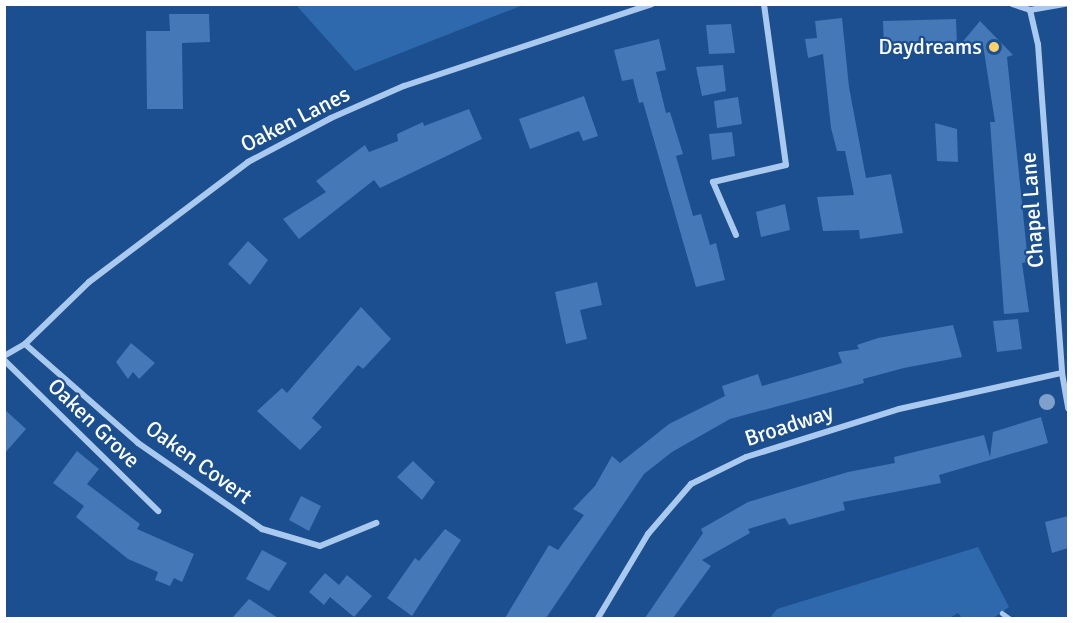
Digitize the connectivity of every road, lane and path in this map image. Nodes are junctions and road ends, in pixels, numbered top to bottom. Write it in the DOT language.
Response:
graph roads {
  1 [pos="652,4"];
  2 [pos="764,4"];
  3 [pos="1012,4"];
  4 [pos="1065,4"];
  5 [pos="1030,10"];
  6 [pos="736,235"];
  7 [pos="25,344"];
  8 [pos="4,358"];
  9 [pos="1062,373"];
  10 [pos="1068,408"];
  11 [pos="158,511"];
  12 [pos="376,523"];
  13 [pos="1002,613"];
  14 [pos="598,618"];
  15 [pos="1009,618"];
  1 -- 7 [label="street, Oaken Lanes"];
  2 -- 6 [label="street"];
  3 -- 5 [label="street"];
  4 -- 5 [label="street"];
  5 -- 9 [label="street, Chapel Lane"];
  7 -- 8 [label="street, Oaken Lanes"];
  7 -- 12 [label="street, Oaken Covert"];
  8 -- 11 [label="street, Oaken Grove"];
  9 -- 10 [label="street, Chapel Lane"];
  9 -- 14 [label="street, Broadway"];
  13 -- 15 [label="lane"];
}
